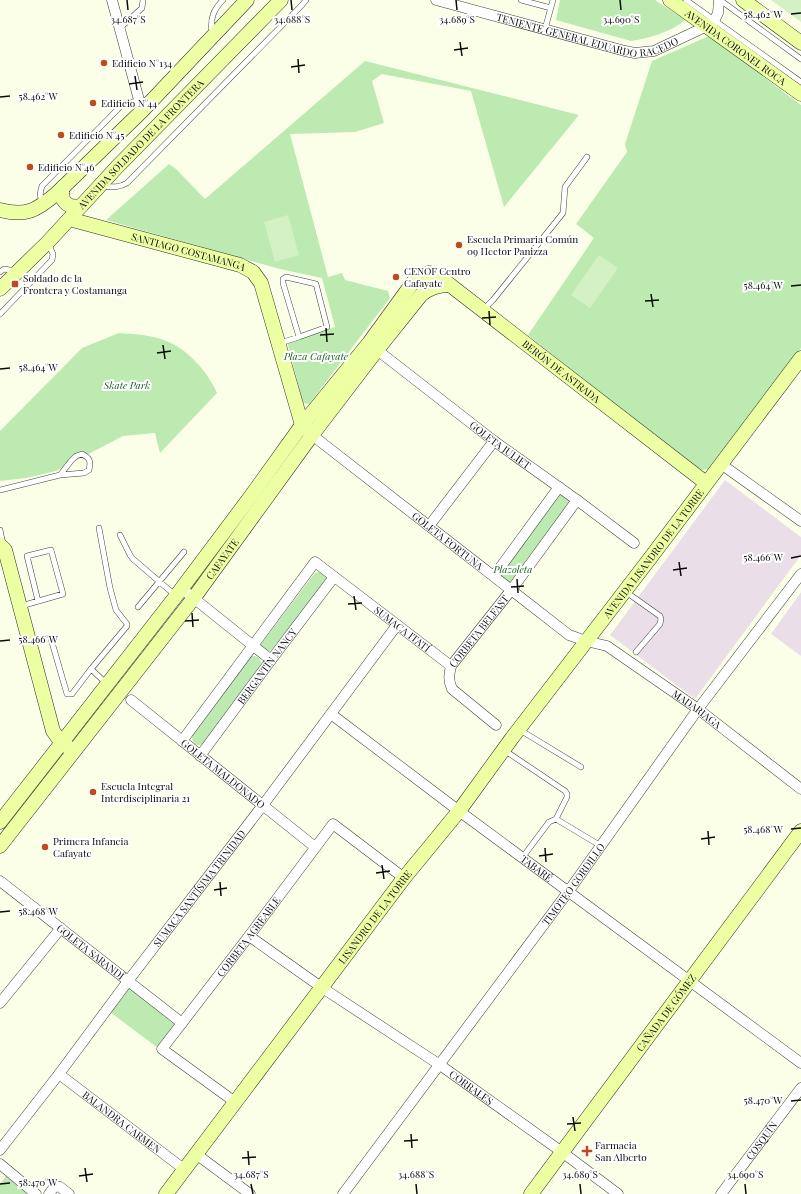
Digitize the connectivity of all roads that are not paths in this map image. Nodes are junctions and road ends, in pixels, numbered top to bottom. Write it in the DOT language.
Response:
graph roads {
  1 [pos="112,0"];
  2 [pos="143,0"];
  3 [pos="223,0"];
  4 [pos="247,0"];
  5 [pos="281,0"];
  6 [pos="306,0"];
  7 [pos="436,0"];
  8 [pos="521,0"];
  9 [pos="553,0"];
  10 [pos="670,0"];
  11 [pos="686,0"];
  12 [pos="720,0"];
  13 [pos="743,0"];
  14 [pos="551,8"];
  15 [pos="710,23"];
  16 [pos="119,29"];
  17 [pos="545,29"];
  18 [pos="212,37"];
  19 [pos="801,43"];
  20 [pos="801,59"];
  21 [pos="801,82"];
  22 [pos="801,94"];
  23 [pos="140,106"];
  24 [pos="102,150"];
  25 [pos="587,157"];
  26 [pos="117,167"];
  27 [pos="100,185"];
  28 [pos="63,187"];
  29 [pos="40,206"];
  30 [pos="81,206"];
  31 [pos="0,210"];
  32 [pos="69,219"];
  33 [pos="48,242"];
  34 [pos="18,271"];
  35 [pos="0,272"];
  36 [pos="414,281"];
  37 [pos="450,285"];
  38 [pos="0,289"];
  39 [pos="483,310"];
  40 [pos="0,314"];
  41 [pos="299,337"];
  42 [pos="279,343"];
  43 [pos="373,346"];
  44 [pos="801,358"];
  45 [pos="307,430"];
  46 [pos="494,441"];
  47 [pos="721,464"];
  48 [pos="60,475"];
  49 [pos="706,483"];
  50 [pos="559,487"];
  51 [pos="0,490"];
  52 [pos="577,500"];
  53 [pos="801,521"];
  54 [pos="429,526"];
  55 [pos="99,528"];
  56 [pos="0,530"];
  57 [pos="120,535"];
  58 [pos="634,543"];
  59 [pos="2,548"];
  60 [pos="184,552"];
  61 [pos="801,574"];
  62 [pos="494,576"];
  63 [pos="334,577"];
  64 [pos="160,581"];
  65 [pos="512,589"];
  66 [pos="625,591"];
  67 [pos="178,592"];
  68 [pos="193,599"];
  69 [pos="38,601"];
  70 [pos="20,606"];
  71 [pos="138,607"];
  72 [pos="397,625"];
  73 [pos="51,639"];
  74 [pos="586,641"];
  75 [pos="253,645"];
  76 [pos="636,652"];
  77 [pos="271,660"];
  78 [pos="451,666"];
  79 [pos="91,669"];
  80 [pos="107,684"];
  81 [pos="131,700"];
  82 [pos="698,709"];
  83 [pos="331,714"];
  84 [pos="496,725"];
  85 [pos="519,730"];
  86 [pos="182,741"];
  87 [pos="62,743"];
  88 [pos="504,750"];
  89 [pos="74,752"];
  90 [pos="200,756"];
  91 [pos="581,767"];
  92 [pos="801,789"];
  93 [pos="263,805"];
  94 [pos="459,811"];
  95 [pos="556,819"];
  96 [pos="0,822"];
  97 [pos="801,831"];
  98 [pos="0,846"];
  99 [pos="601,846"];
  100 [pos="315,847"];
  101 [pos="522,858"];
  102 [pos="404,878"];
  103 [pos="0,881"];
  104 [pos="568,892"];
  105 [pos="61,928"];
  106 [pos="249,936"];
  107 [pos="128,981"];
  108 [pos="690,981"];
  109 [pos="321,987"];
  110 [pos="0,1003"];
  111 [pos="182,1023"];
  112 [pos="801,1062"];
  113 [pos="440,1065"];
  114 [pos="59,1074"];
  115 [pos="801,1088"];
  116 [pos="235,1102"];
  117 [pos="0,1150"];
  118 [pos="562,1152"];
  119 [pos="196,1154"];
  120 [pos="0,1164"];
  121 [pos="185,1170"];
  122 [pos="36,1194"];
  123 [pos="48,1194"];
  124 [pos="69,1194"];
  125 [pos="166,1194"];
  126 [pos="250,1194"];
  127 [pos="343,1194"];
  128 [pos="531,1194"];
  129 [pos="618,1194"];
  130 [pos="721,1194"];
  1 -- 16 [label="street"];
  2 -- 16 [label="lane"];
  3 -- 18 [label="lane"];
  4 -- 18 [label="street"];
  5 -- 26 [label="street, AVENIDA SOLDADO DE LA FRONTERA"];
  6 -- 27 [label="lane"];
  7 -- 17 [label="street, TENIENTE GENERAL EDUARDO RACEDO"];
  8 -- 14 [label="lane"];
  9 -- 14 [label="lane"];
  10 -- 15 [label="street, AVENIDA CORONEL ROCA"];
  11 -- 15 [label="lane"];
  12 -- 15 [label="street"];
  12 -- 20 [label="lane"];
  13 -- 19 [label="street"];
  14 -- 17 [label="lane"];
  15 -- 17 [label="street, TENIENTE GENERAL EDUARDO RACEDO"];
  15 -- 21 [label="lane"];
  15 -- 22 [label="street, AVENIDA CORONEL ROCA"];
  16 -- 23 [label="street"];
  18 -- 23 [label="street"];
  23 -- 24 [label="street"];
  23 -- 29 [label="lane"];
  24 -- 26 [label="street"];
  24 -- 28 [label="street"];
  25 -- 39 [label="lane"];
  26 -- 27 [label="street, AVENIDA SOLDADO DE LA FRONTERA"];
  27 -- 30 [label="street, AVENIDA SOLDADO DE LA FRONTERA"];
  28 -- 29 [label="street"];
  28 -- 30 [label="street"];
  29 -- 31 [label="street"];
  30 -- 32 [label="street, AVENIDA SOLDADO DE LA FRONTERA"];
  32 -- 33 [label="street, AVENIDA SOLDADO DE LA FRONTERA"];
  32 -- 42 [label="street, SANTIAGO COSTAMANGA"];
  33 -- 34 [label="street, AVENIDA SOLDADO DE LA FRONTERA"];
  33 -- 40 [label="lane"];
  34 -- 35 [label="lane"];
  34 -- 38 [label="street, AVENIDA SOLDADO DE LA FRONTERA"];
  36 -- 37 [label="street, BERÓN DE ASTRADA"];
  36 -- 43 [label="street, CAFAYATE"];
  37 -- 39 [label="street, BERÓN DE ASTRADA"];
  37 -- 43 [label="street, CAFAYATE"];
  39 -- 49 [label="street, BERÓN DE ASTRADA"];
  41 -- 41 [label="lane"];
  41 -- 42 [label="lane"];
  42 -- 45 [label="street, SANTIAGO COSTAMANGA"];
  43 -- 45 [label="street, CAFAYATE"];
  43 -- 46 [label="street, GOLETA JULIET"];
  44 -- 47 [label="street"];
  45 -- 54 [label="street, GOLETA FORTUNA"];
  45 -- 67 [label="street, CAFAYATE"];
  45 -- 68 [label="street, CAFAYATE"];
  46 -- 50 [label="street, GOLETA JULIET"];
  46 -- 54 [label="street"];
  47 -- 49 [label="street, AVENIDA LISANDRO DE LA TORRE"];
  47 -- 53 [label="street"];
  48 -- 48 [label="lane"];
  48 -- 51 [label="lane"];
  49 -- 66 [label="street, AVENIDA LISANDRO DE LA TORRE"];
  50 -- 52 [label="street, GOLETA JULIET"];
  50 -- 62 [label="street"];
  52 -- 58 [label="street, GOLETA JULIET"];
  52 -- 65 [label="street, CORBETA BELFAST"];
  54 -- 62 [label="street, GOLETA FORTUNA"];
  55 -- 79 [label="lane"];
  56 -- 59 [label="lane"];
  57 -- 64 [label="lane"];
  59 -- 70 [label="street"];
  60 -- 64 [label="lane"];
  61 -- 82 [label="street, TIMOTEO GORDILLO"];
  62 -- 65 [label="street, GOLETA FORTUNA"];
  63 -- 72 [label="street, SUMACA ITATÍ"];
  63 -- 75 [label="street, SUMACA ITATÍ"];
  63 -- 77 [label="street, BERGANTÍN NANCY"];
  64 -- 67 [label="lane"];
  64 -- 71 [label="lane"];
  65 -- 74 [label="street, GOLETA FORTUNA"];
  65 -- 78 [label="street, CORBETA BELFAST"];
  66 -- 74 [label="street, AVENIDA LISANDRO DE LA TORRE"];
  66 -- 76 [label="lane"];
  67 -- 68 [label="street"];
  67 -- 80 [label="street, CAFAYATE"];
  68 -- 75 [label="street"];
  68 -- 89 [label="street, CAFAYATE"];
  69 -- 69 [label="lane"];
  69 -- 70 [label="lane"];
  70 -- 87 [label="street"];
  72 -- 78 [label="street, SUMACA ITATÍ"];
  72 -- 83 [label="street, SUMACA SANTÍSIMA TRINIDAD"];
  73 -- 79 [label="lane"];
  74 -- 82 [label="street, MADARIAGA"];
  74 -- 85 [label="street, LISANDRO DE LA TORRE"];
  75 -- 77 [label="street"];
  75 -- 86 [label="street"];
  77 -- 90 [label="street, BERGANTÍN NANCY"];
  78 -- 84 [label="street, CORBETA BELFAST"];
  79 -- 80 [label="lane"];
  80 -- 87 [label="street, CAFAYATE"];
  81 -- 86 [label="street, GOLETA MALDONADO"];
  82 -- 92 [label="street, MADARIAGA"];
  82 -- 99 [label="street, TIMOTEO GORDILLO"];
  83 -- 93 [label="street, SUMACA SANTÍSIMA TRINIDAD"];
  83 -- 94 [label="street, TABARÉ"];
  85 -- 88 [label="street, LISANDRO DE LA TORRE"];
  85 -- 91 [label="lane"];
  86 -- 90 [label="street, GOLETA MALDONADO"];
  87 -- 89 [label="street"];
  87 -- 96 [label="street, CAFAYATE"];
  88 -- 94 [label="street, LISANDRO DE LA TORRE"];
  88 -- 95 [label="lane"];
  89 -- 98 [label="street, CAFAYATE"];
  90 -- 93 [label="street, GOLETA MALDONADO"];
  93 -- 100 [label="street, GOLETA MALDONADO"];
  93 -- 107 [label="street, SUMACA SANTÍSIMA TRINIDAD"];
  94 -- 101 [label="street, TABARÉ"];
  94 -- 102 [label="street, LISANDRO DE LA TORRE"];
  95 -- 99 [label="lane"];
  95 -- 101 [label="lane"];
  97 -- 108 [label="street, CAÑADA DE GÓMEZ"];
  99 -- 104 [label="street, TIMOTEO GORDILLO"];
  100 -- 102 [label="street, CORBETA AGREABLE"];
  100 -- 106 [label="street, CORBETA AGREABLE"];
  101 -- 104 [label="street, TABARÉ"];
  102 -- 109 [label="street, LISANDRO DE LA TORRE"];
  103 -- 105 [label="street, GOLETA SARANDÍ"];
  104 -- 108 [label="street, TABARÉ"];
  104 -- 113 [label="street, TIMOTEO GORDILLO"];
  105 -- 107 [label="street, GOLETA SARANDÍ"];
  105 -- 110 [label="street"];
  106 -- 109 [label="street, CORRALES"];
  106 -- 111 [label="street, CORBETA AGREABLE"];
  107 -- 111 [label="street, GOLETA SARANDÍ"];
  107 -- 114 [label="street, SUMACA SANTÍSIMA TRINIDAD"];
  108 -- 112 [label="street, TABARÉ"];
  108 -- 118 [label="street, CAÑADA DE GÓMEZ"];
  109 -- 113 [label="street, CORRALES"];
  109 -- 116 [label="street, LISANDRO DE LA TORRE"];
  111 -- 116 [label="street, CORBETA AGREABLE"];
  113 -- 118 [label="street, CORRALES"];
  113 -- 127 [label="street, TIMOTEO GORDILLO"];
  114 -- 117 [label="street, SUMACA SANTÍSIMA TRINIDAD"];
  114 -- 121 [label="street, BALANDRA CARMEN"];
  115 -- 130 [label="street, COSQUÍN"];
  116 -- 119 [label="street, LISANDRO DE LA TORRE"];
  118 -- 128 [label="street, CAÑADA DE GÓMEZ"];
  118 -- 129 [label="street, CORRALES"];
  119 -- 121 [label="street, LISANDRO DE LA TORRE"];
  119 -- 126 [label="street"];
  120 -- 122 [label="street"];
  121 -- 125 [label="street, LISANDRO DE LA TORRE"];
  123 -- 124 [label="street"];
}
